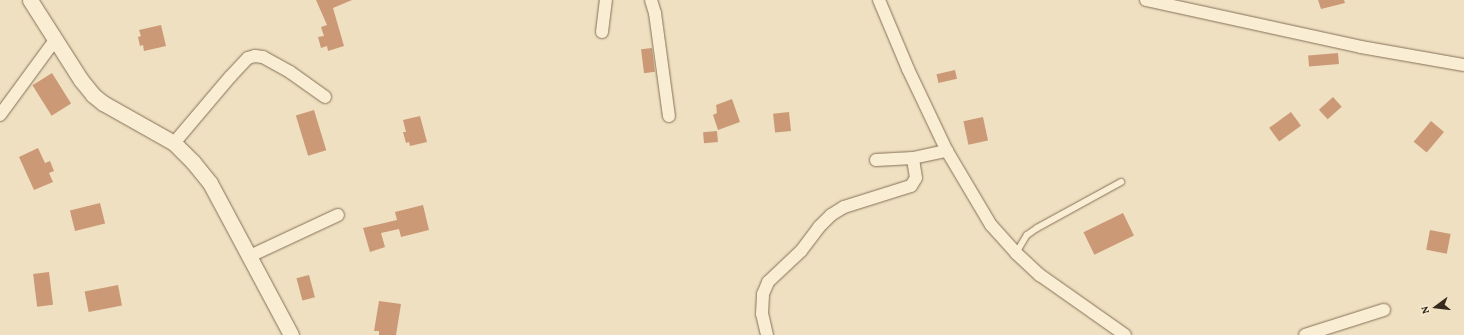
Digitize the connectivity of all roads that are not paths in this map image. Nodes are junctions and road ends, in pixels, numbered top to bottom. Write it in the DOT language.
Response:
graph roads {
  1 [pos="30,0"];
  2 [pos="606,0"];
  3 [pos="651,0"];
  4 [pos="879,0"];
  5 [pos="1146,0"];
  6 [pos="1176,3"];
  7 [pos="602,32"];
  8 [pos="55,40"];
  9 [pos="1464,65"];
  10 [pos="325,97"];
  11 [pos="0,114"];
  12 [pos="668,116"];
  13 [pos="174,143"];
  14 [pos="947,151"];
  15 [pos="913,158"];
  16 [pos="876,160"];
  17 [pos="1121,182"];
  18 [pos="338,214"];
  19 [pos="1016,253"];
  20 [pos="250,256"];
  21 [pos="1384,310"];
  22 [pos="292,335"];
  23 [pos="767,335"];
  24 [pos="1125,335"];
  25 [pos="1305,335"];
  1 -- 8 [label="street"];
  2 -- 7 [label="street"];
  3 -- 12 [label="street"];
  4 -- 14 [label="street"];
  5 -- 6 [label="street"];
  6 -- 9 [label="street"];
  8 -- 11 [label="street"];
  8 -- 13 [label="street"];
  10 -- 13 [label="street"];
  13 -- 20 [label="street"];
  14 -- 15 [label="street"];
  14 -- 19 [label="street"];
  15 -- 16 [label="street"];
  15 -- 23 [label="street"];
  17 -- 19 [label="lane"];
  18 -- 20 [label="street"];
  19 -- 24 [label="street"];
  20 -- 22 [label="street"];
  21 -- 25 [label="street"];
}
